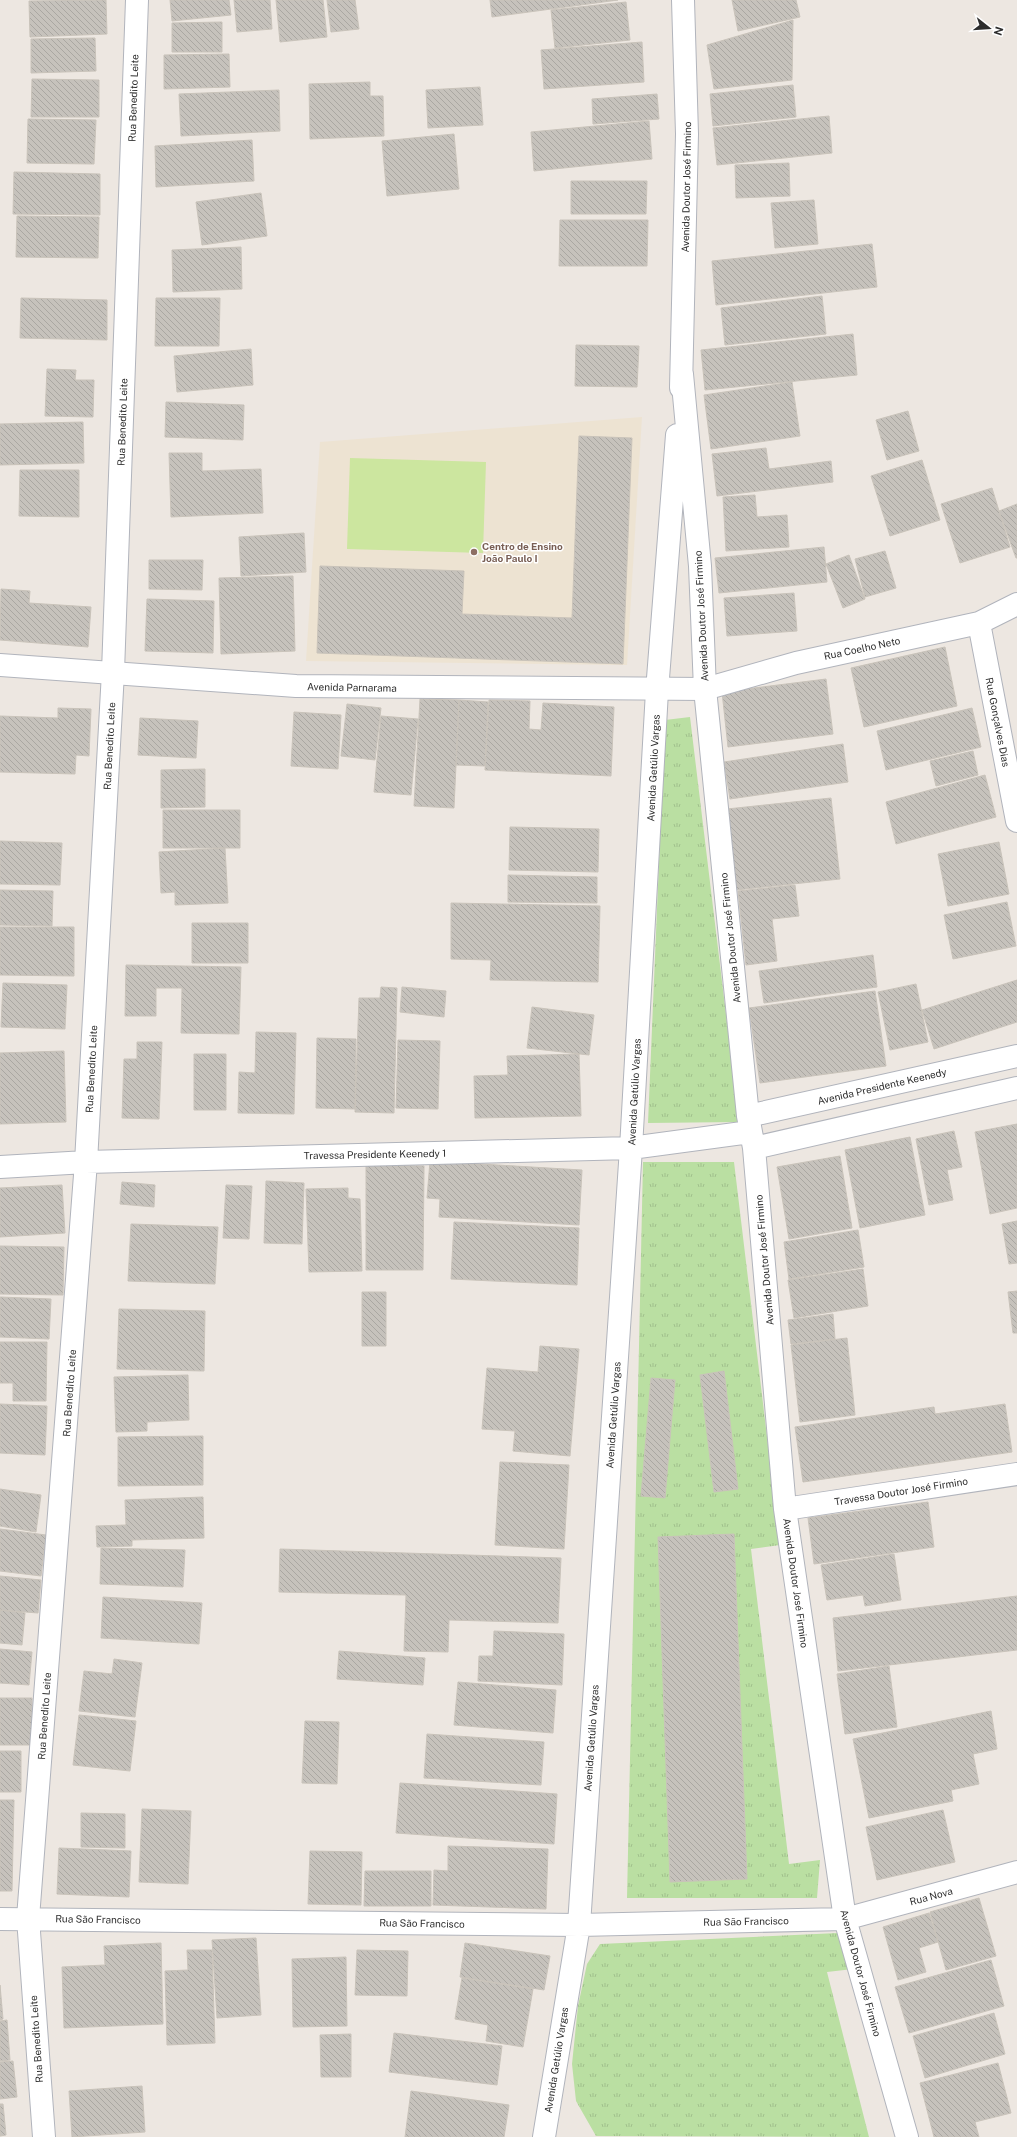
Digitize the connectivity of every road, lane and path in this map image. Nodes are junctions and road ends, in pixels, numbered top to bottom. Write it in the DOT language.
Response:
graph roads {
  1 [pos="137,0"];
  2 [pos="683,0"];
  3 [pos="682,374"];
  4 [pos="1017,604"];
  5 [pos="979,623"];
  6 [pos="0,665"];
  7 [pos="113,672"];
  8 [pos="657,690"];
  9 [pos="705,690"];
  10 [pos="1017,821"];
  11 [pos="1017,1056"];
  12 [pos="1017,1088"];
  13 [pos="751,1132"];
  14 [pos="631,1148"];
  15 [pos="86,1162"];
  16 [pos="0,1167"];
  17 [pos="1017,1474"];
  18 [pos="785,1509"];
  19 [pos="1017,1872"];
  20 [pos="28,1918"];
  21 [pos="0,1919"];
  22 [pos="845,1919"];
  23 [pos="579,1925"];
  24 [pos="44,2137"];
  25 [pos="544,2137"];
  26 [pos="906,2137"];
  1 -- 7 [label="street, Rua Benedito Leite"];
  2 -- 3 [label="street, Avenida Doutor José Firmino"];
  3 -- 8 [label="street, Avenida Doutor José Firmino"];
  3 -- 9 [label="street, Avenida Doutor José Firmino"];
  4 -- 5 [label="street, Rua Coelho Neto"];
  5 -- 9 [label="street, Rua Coelho Neto"];
  5 -- 10 [label="street, Rua Gonçalves Dias"];
  6 -- 7 [label="street, Avenida Parnarama"];
  7 -- 8 [label="street, Avenida Parnarama"];
  7 -- 15 [label="street, Rua Benedito Leite"];
  8 -- 9 [label="street, Avenida Parnarama"];
  8 -- 14 [label="street, Avenida Getúlio Vargas"];
  9 -- 13 [label="street, Avenida Doutor José Firmino"];
  11 -- 13 [label="street, Avenida Presidente Keenedy"];
  12 -- 13 [label="street"];
  13 -- 14 [label="street, Travessa Presidente Keenedy 1"];
  13 -- 18 [label="street, Avenida Doutor José Firmino"];
  14 -- 15 [label="street, Travessa Presidente Keenedy 1"];
  14 -- 23 [label="street, Avenida Getúlio Vargas"];
  15 -- 16 [label="street, Travessa Presidente Keenedy 1"];
  15 -- 20 [label="street, Rua Benedito Leite"];
  17 -- 18 [label="street, Travessa Doutor José Firmino"];
  18 -- 22 [label="street, Avenida Doutor José Firmino"];
  19 -- 22 [label="street, Rua Nova"];
  20 -- 21 [label="street, Rua São Francisco"];
  20 -- 23 [label="street, Rua São Francisco"];
  20 -- 24 [label="street, Rua Benedito Leite"];
  22 -- 23 [label="street, Rua São Francisco"];
  22 -- 26 [label="street, Avenida Doutor José Firmino"];
  23 -- 25 [label="street, Avenida Getúlio Vargas"];
}
